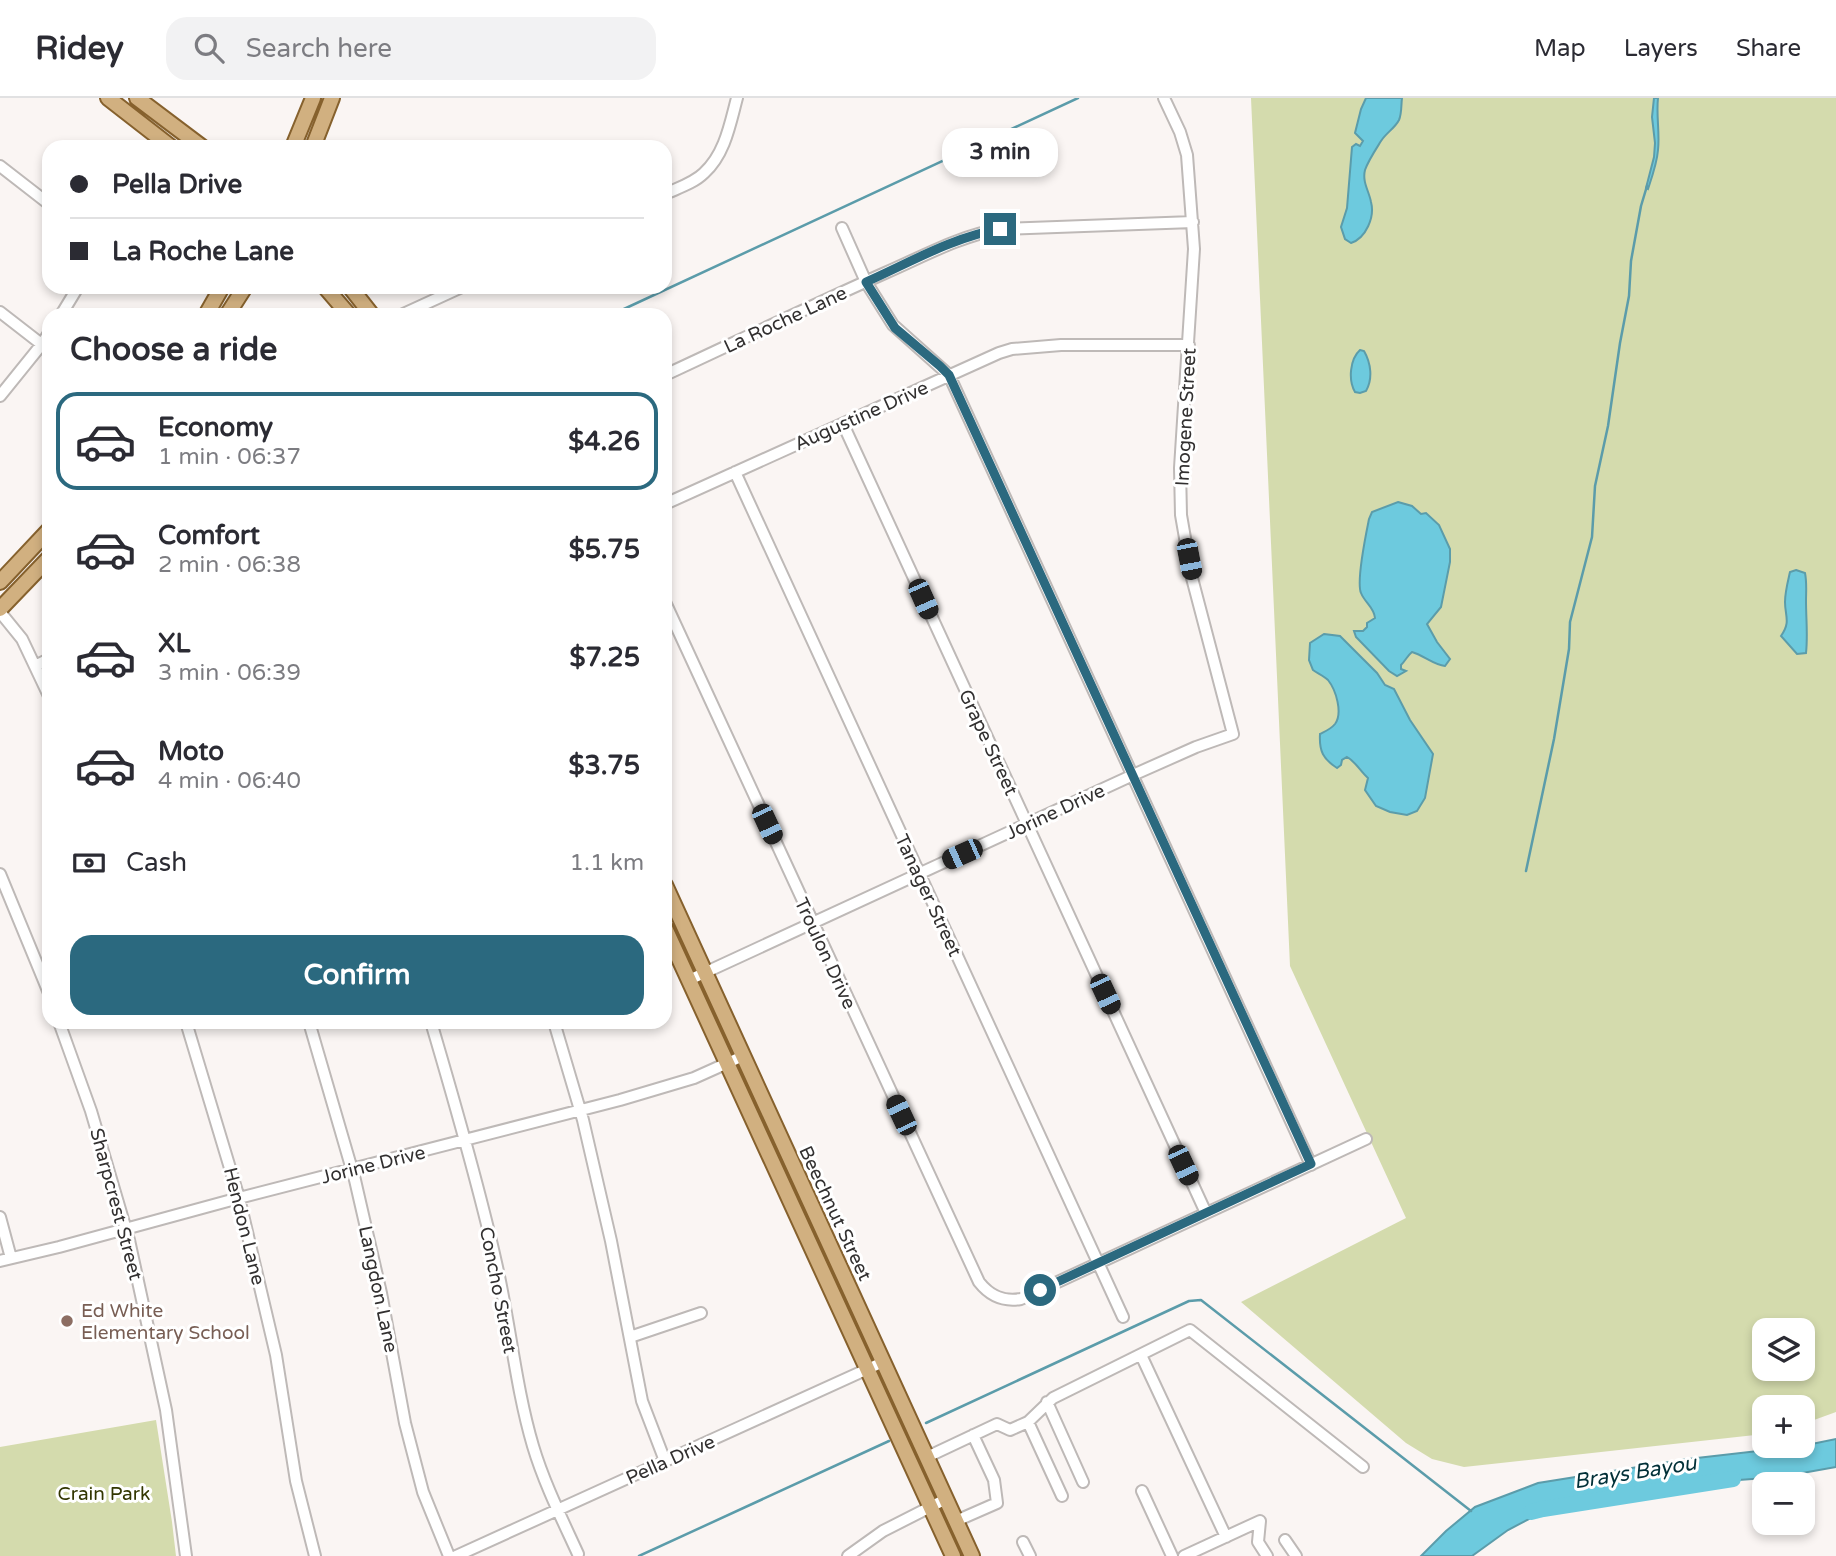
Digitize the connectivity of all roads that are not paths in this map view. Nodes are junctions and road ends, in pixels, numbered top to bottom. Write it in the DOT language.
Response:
graph roads {
  1 [pos="108,98"];
  2 [pos="137,98"];
  3 [pos="313,98"];
  4 [pos="332,98"];
  5 [pos="737,98"];
  6 [pos="1164,98"];
  7 [pos="168,122"];
  8 [pos="157,136"];
  9 [pos="162,140"];
  10 [pos="192,140"];
  11 [pos="296,140"];
  12 [pos="316,140"];
  13 [pos="0,166"];
  14 [pos="672,190"];
  15 [pos="42,199"];
  16 [pos="1193,222"];
  17 [pos="842,228"];
  18 [pos="866,282"];
  19 [pos="331,294"];
  20 [pos="356,294"];
  21 [pos="446,294"];
  22 [pos="343,308"];
  23 [pos="366,308"];
  24 [pos="416,308"];
  25 [pos="0,312"];
  26 [pos="42,345"];
  27 [pos="1189,345"];
  28 [pos="42,350"];
  29 [pos="672,372"];
  30 [pos="949,375"];
  31 [pos="0,396"];
  32 [pos="842,424"];
  33 [pos="735,472"];
  34 [pos="672,501"];
  35 [pos="42,537"];
  36 [pos="42,566"];
  37 [pos="0,582"];
  38 [pos="0,611"];
  39 [pos="672,617"];
  40 [pos="42,662"];
  41 [pos="35,666"];
  42 [pos="42,681"];
  43 [pos="1233,734"];
  44 [pos="1133,775"];
  45 [pos="1027,824"];
  46 [pos="0,874"];
  47 [pos="919,874"];
  48 [pos="672,900"];
  49 [pos="812,923"];
  50 [pos="672,943"];
  51 [pos="705,972"];
  52 [pos="42,976"];
  53 [pos="689,980"];
  54 [pos="62,1029"];
  55 [pos="188,1029"];
  56 [pos="311,1029"];
  57 [pos="433,1029"];
  58 [pos="556,1029"];
  59 [pos="743,1056"];
  60 [pos="727,1063"];
  61 [pos="580,1110"];
  62 [pos="466,1139"];
  63 [pos="1366,1139"];
  64 [pos="1311,1164"];
  65 [pos="352,1170"];
  66 [pos="239,1198"];
  67 [pos="814,1210"];
  68 [pos="1206,1213"];
  69 [pos="0,1217"];
  70 [pos="797,1217"];
  71 [pos="126,1229"];
  72 [pos="6,1259"];
  73 [pos="1098,1263"];
  74 [pos="701,1313"];
  75 [pos="1123,1317"];
  76 [pos="630,1337"];
  77 [pos="1141,1355"];
  78 [pos="883,1362"];
  79 [pos="866,1369"];
  80 [pos="1047,1402"];
  81 [pos="1028,1422"];
  82 [pos="973,1435"];
  83 [pos="927,1457"];
  84 [pos="665,1461"];
  85 [pos="1363,1467"];
  86 [pos="1083,1482"];
  87 [pos="1142,1491"];
  88 [pos="1062,1496"];
  89 [pos="946,1499"];
  90 [pos="930,1507"];
  91 [pos="558,1510"];
  92 [pos="956,1521"];
  93 [pos="1226,1537"];
  94 [pos="1285,1540"];
  95 [pos="1023,1542"];
  96 [pos="865,1550"];
  97 [pos="578,1554"];
  98 [pos="186,1556"];
  99 [pos="315,1556"];
  100 [pos="449,1556"];
  101 [pos="456,1556"];
  102 [pos="848,1556"];
  103 [pos="953,1556"];
  104 [pos="972,1556"];
  105 [pos="1030,1556"];
  106 [pos="1172,1556"];
  107 [pos="1184,1556"];
  108 [pos="1267,1556"];
  109 [pos="1296,1556"];
  1 -- 8 [label="main road"];
  2 -- 7 [label="main road"];
  3 -- 11 [label="main road"];
  4 -- 12 [label="main road"];
  5 -- 14 [label="street"];
  6 -- 16 [label="street, Imogene Street"];
  7 -- 8 [label="main road"];
  7 -- 10 [label="main road"];
  8 -- 9 [label="main road"];
  13 -- 15 [label="street"];
  16 -- 18 [label="street, La Roche Lane"];
  16 -- 27 [label="street, Imogene Street"];
  17 -- 18 [label="street"];
  18 -- 29 [label="street, La Roche Lane"];
  18 -- 30 [label="street"];
  19 -- 22 [label="main road"];
  20 -- 23 [label="main road"];
  21 -- 24 [label="street"];
  25 -- 26 [label="street"];
  27 -- 30 [label="street, Augustine Drive"];
  27 -- 43 [label="street, Imogene Street"];
  28 -- 31 [label="street"];
  30 -- 32 [label="street, Augustine Drive"];
  30 -- 44 [label="street"];
  32 -- 33 [label="street, Augustine Drive"];
  32 -- 45 [label="street, Grape Street"];
  33 -- 34 [label="street, Augustine Drive"];
  33 -- 47 [label="street, Tanager Street"];
  35 -- 37 [label="main road"];
  36 -- 38 [label="main road"];
  38 -- 41 [label="street"];
  39 -- 49 [label="street, Troulon Drive"];
  40 -- 41 [label="street"];
  41 -- 42 [label="street"];
  43 -- 44 [label="street, Jorine Drive"];
  44 -- 45 [label="street, Jorine Drive"];
  44 -- 64 [label="street"];
  45 -- 47 [label="street, Jorine Drive"];
  45 -- 68 [label="street, Grape Street"];
  46 -- 52 [label="street"];
  47 -- 49 [label="street, Jorine Drive"];
  47 -- 73 [label="street, Tanager Street"];
  48 -- 51 [label="main road, Beechnut Street"];
  49 -- 51 [label="street, Jorine Drive"];
  49 -- 73 [label="street, Troulon Drive"];
  50 -- 53 [label="main road, Beechnut Street"];
  51 -- 53 [label="street, Jorine Drive"];
  51 -- 59 [label="main road, Beechnut Street"];
  53 -- 60 [label="main road, Beechnut Street"];
  54 -- 71 [label="street, Sharpcrest Street"];
  55 -- 66 [label="street, Hendon Lane"];
  56 -- 65 [label="street, Langdon Lane"];
  57 -- 62 [label="street, Concho Street"];
  58 -- 61 [label="street"];
  59 -- 60 [label="street, Jorine Drive"];
  59 -- 67 [label="main road, Beechnut Street"];
  60 -- 61 [label="street, Jorine Drive"];
  60 -- 70 [label="main road, Beechnut Street"];
  61 -- 62 [label="street, Jorine Drive"];
  61 -- 76 [label="street"];
  62 -- 65 [label="street, Jorine Drive"];
  62 -- 91 [label="street, Concho Street"];
  63 -- 64 [label="street"];
  64 -- 68 [label="street"];
  65 -- 66 [label="street, Jorine Drive"];
  65 -- 100 [label="street, Langdon Lane"];
  66 -- 71 [label="street, Jorine Drive"];
  66 -- 99 [label="street, Hendon Lane"];
  67 -- 70 [label="main road"];
  67 -- 78 [label="main road, Beechnut Street"];
  68 -- 73 [label="street"];
  69 -- 72 [label="street"];
  70 -- 79 [label="main road, Beechnut Street"];
  71 -- 72 [label="street, Jorine Drive"];
  71 -- 98 [label="street, Sharpcrest Street"];
  73 -- 75 [label="street, Tanager Street"];
  74 -- 76 [label="street"];
  76 -- 84 [label="street"];
  77 -- 80 [label="street"];
  77 -- 85 [label="street"];
  77 -- 93 [label="street"];
  78 -- 79 [label="street, Pella Drive"];
  78 -- 83 [label="main road, Beechnut Street"];
  79 -- 84 [label="street, Pella Drive"];
  79 -- 90 [label="main road, Beechnut Street"];
  80 -- 81 [label="street"];
  80 -- 86 [label="street"];
  81 -- 82 [label="street"];
  81 -- 88 [label="street"];
  82 -- 83 [label="street"];
  82 -- 92 [label="street"];
  83 -- 89 [label="main road, Beechnut Street"];
  84 -- 91 [label="street, Pella Drive"];
  87 -- 106 [label="street"];
  89 -- 90 [label="street"];
  89 -- 92 [label="main road, Beechnut Street"];
  90 -- 96 [label="street"];
  90 -- 103 [label="main road, Beechnut Street"];
  91 -- 97 [label="street, Concho Street"];
  91 -- 101 [label="street, Pella Drive"];
  92 -- 104 [label="main road, Beechnut Street"];
  93 -- 107 [label="street"];
  93 -- 108 [label="street"];
  94 -- 109 [label="street"];
  95 -- 105 [label="street"];
  96 -- 102 [label="street"];
}
